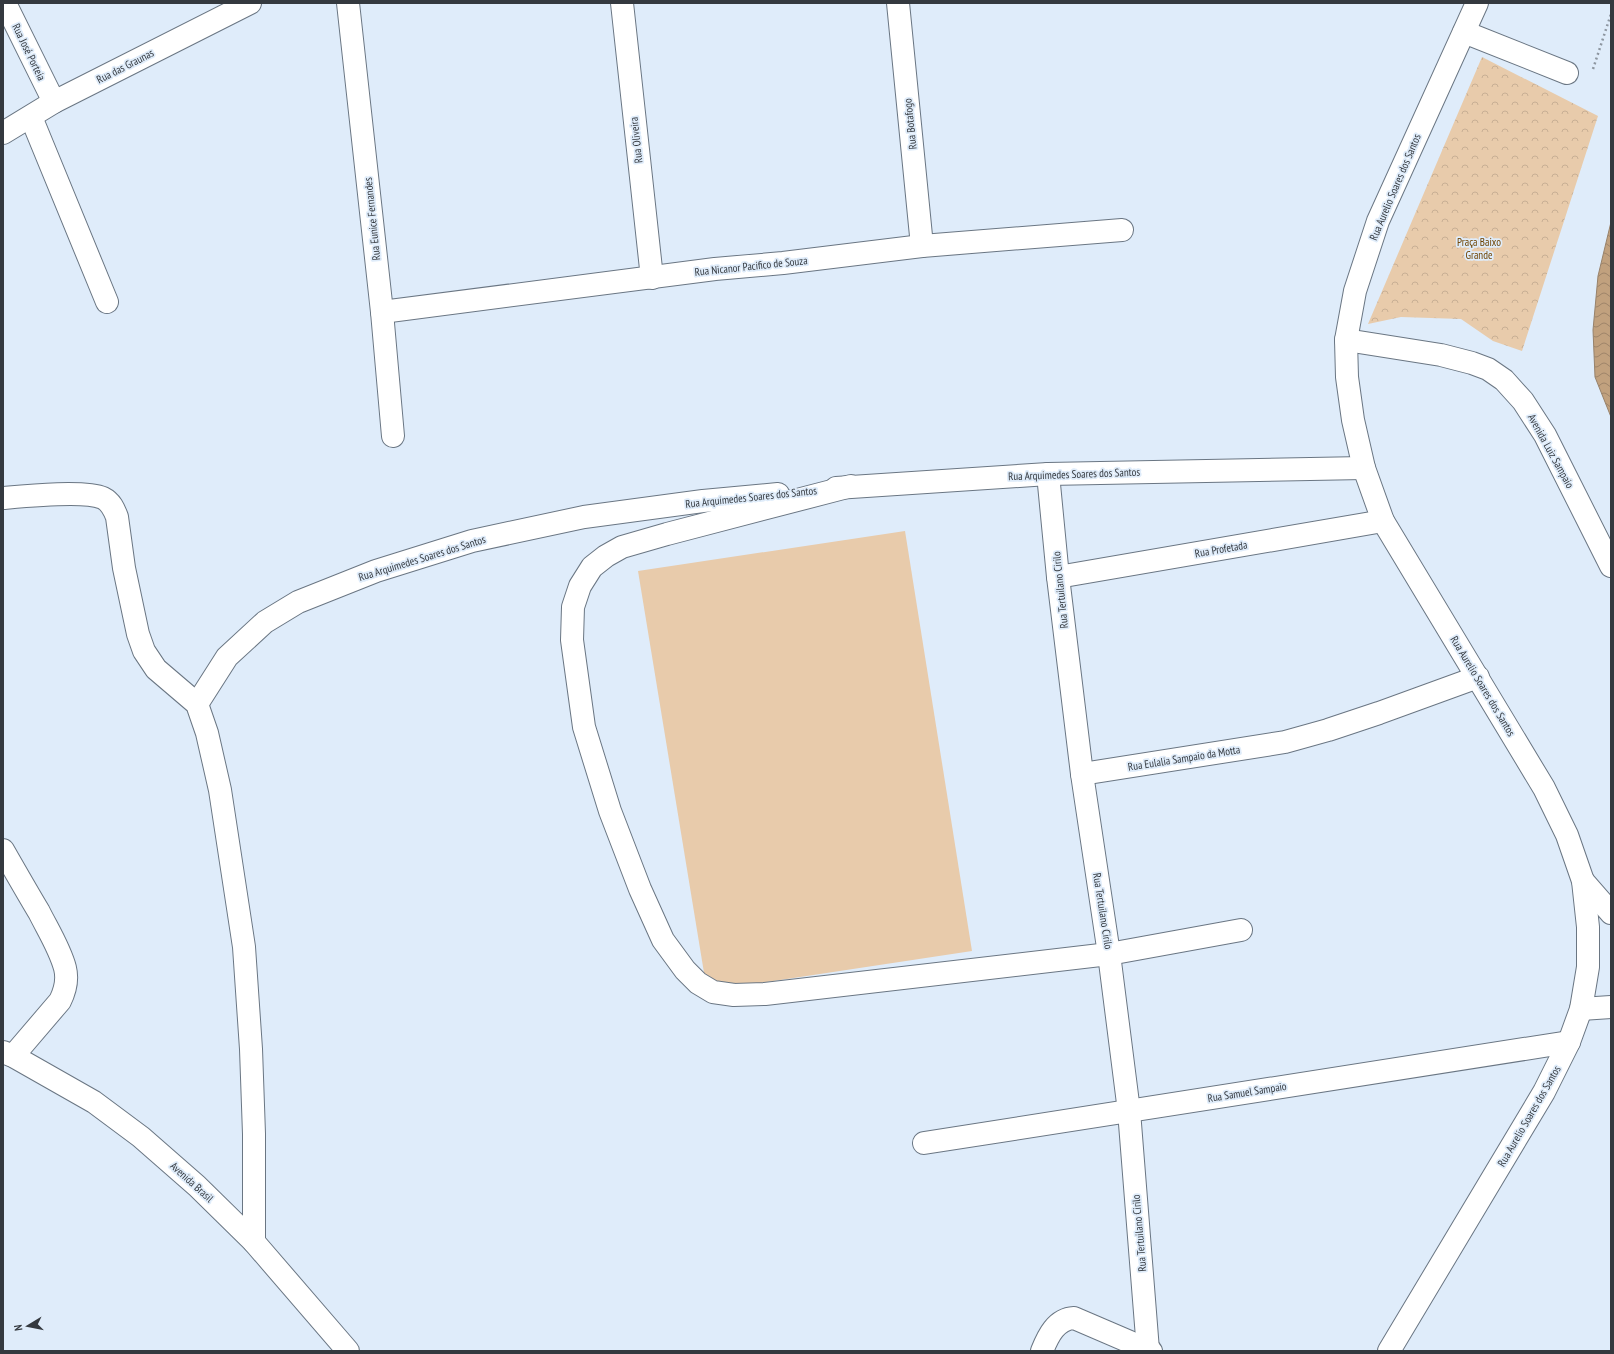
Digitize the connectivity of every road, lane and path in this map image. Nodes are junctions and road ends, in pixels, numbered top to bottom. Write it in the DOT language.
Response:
graph roads {
  1 [pos="5,3"];
  2 [pos="250,3"];
  3 [pos="348,3"];
  4 [pos="622,3"];
  5 [pos="898,3"];
  6 [pos="1477,3"];
  7 [pos="1611,14"];
  8 [pos="1464,32"];
  9 [pos="1567,73"];
  10 [pos="54,102"];
  11 [pos="31,116"];
  12 [pos="3,133"];
  13 [pos="1122,230"];
  14 [pos="922,246"];
  15 [pos="652,278"];
  16 [pos="107,302"];
  17 [pos="382,312"];
  18 [pos="1346,340"];
  19 [pos="393,436"];
  20 [pos="1364,468"];
  21 [pos="1048,474"];
  22 [pos="851,486"];
  23 [pos="3,498"];
  24 [pos="1383,521"];
  25 [pos="1611,566"];
  26 [pos="1058,577"];
  27 [pos="1478,677"];
  28 [pos="196,704"];
  29 [pos="1082,774"];
  30 [pos="3,850"];
  31 [pos="1583,881"];
  32 [pos="1611,913"];
  33 [pos="1240,930"];
  34 [pos="1109,954"];
  35 [pos="1611,1007"];
  36 [pos="1581,1009"];
  37 [pos="1569,1042"];
  38 [pos="8,1054"];
  39 [pos="1130,1111"];
  40 [pos="924,1143"];
  41 [pos="254,1242"];
  42 [pos="1149,1350"];
  43 [pos="348,1351"];
  44 [pos="1042,1351"];
  45 [pos="1389,1351"];
  1 -- 10 [label="street, Rua José Porteia"];
  2 -- 10 [label="street, Rua das Graunas"];
  3 -- 17 [label="street, Rua Eunice Fernandes"];
  4 -- 15 [label="street, Rua Oliveira"];
  5 -- 14 [label="street, Rua Botafogo"];
  6 -- 8 [label="street, Rua Aurelio Soares dos Santos"];
  7 -- 9 [label="path"];
  8 -- 9 [label="street"];
  8 -- 18 [label="street, Rua Aurelio Soares dos Santos"];
  10 -- 11 [label="street, Rua das Graunas"];
  11 -- 12 [label="street, Rua das Graunas"];
  11 -- 16 [label="street"];
  13 -- 14 [label="street, Rua Nicanor Pacifico de Souza"];
  14 -- 15 [label="street, Rua Nicanor Pacifico de Souza"];
  15 -- 17 [label="street, Rua Nicanor Pacifico de Souza"];
  17 -- 19 [label="street, Rua Eunice Fernandes"];
  18 -- 20 [label="street, Rua Aurelio Soares dos Santos"];
  18 -- 25 [label="street, Avenida Luiz Sampaio"];
  20 -- 21 [label="street, Rua Arquimedes Soares dos Santos"];
  20 -- 24 [label="street, Rua Aurelio Soares dos Santos"];
  21 -- 22 [label="street, Rua Arquimedes Soares dos Santos"];
  21 -- 26 [label="street, Rua Tertuilano Cirilo"];
  22 -- 28 [label="street, Rua Arquimedes Soares dos Santos"];
  22 -- 34 [label="street"];
  23 -- 28 [label="street"];
  24 -- 26 [label="street, Rua Profetada"];
  24 -- 27 [label="street, Rua Aurelio Soares dos Santos"];
  26 -- 29 [label="street, Rua Tertuilano Cirilo"];
  27 -- 29 [label="street, Rua Eulalia Sampaio da Motta"];
  27 -- 31 [label="street, Rua Aurelio Soares dos Santos"];
  28 -- 41 [label="street"];
  29 -- 34 [label="street, Rua Tertuilano Cirilo"];
  30 -- 38 [label="street"];
  31 -- 32 [label="street"];
  31 -- 36 [label="street, Rua Aurelio Soares dos Santos"];
  33 -- 34 [label="street"];
  34 -- 39 [label="street, Rua Tertuilano Cirilo"];
  35 -- 36 [label="street"];
  36 -- 37 [label="street, Rua Aurelio Soares dos Santos"];
  37 -- 39 [label="street, Rua Samuel Sampaio"];
  37 -- 45 [label="street, Rua Aurelio Soares dos Santos"];
  38 -- 41 [label="street, Avenida Brasil"];
  39 -- 40 [label="street, Rua Samuel Sampaio"];
  39 -- 42 [label="street, Rua Tertuilano Cirilo"];
  41 -- 43 [label="street, Avenida Brasil"];
  42 -- 44 [label="street"];
}
